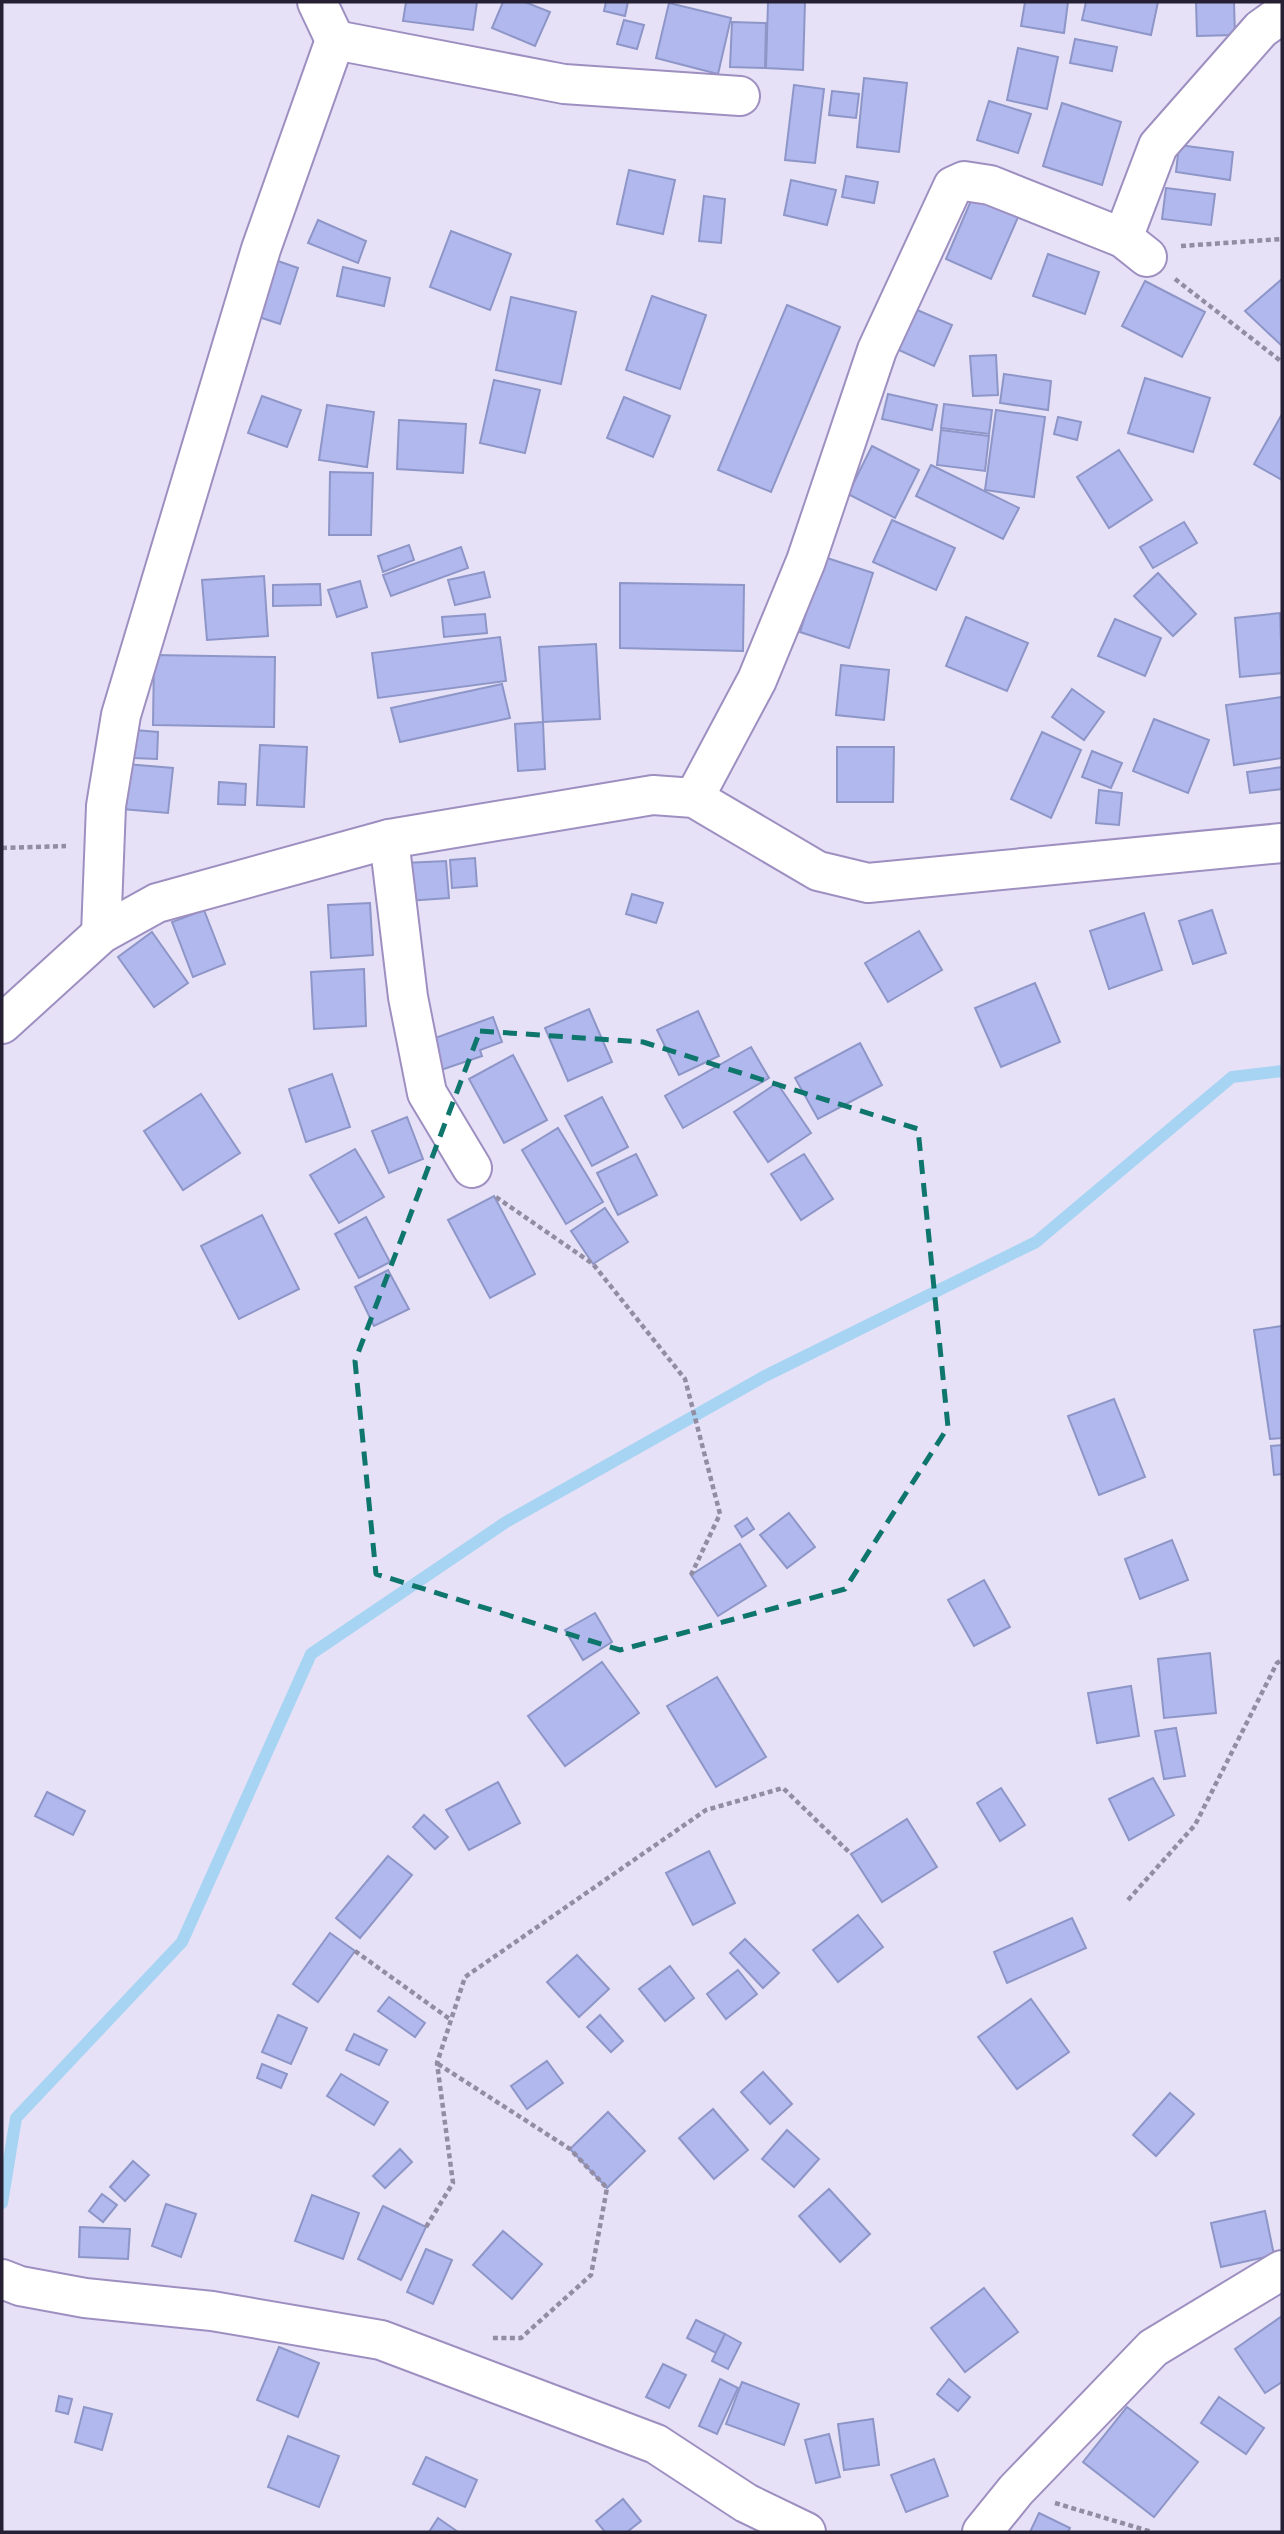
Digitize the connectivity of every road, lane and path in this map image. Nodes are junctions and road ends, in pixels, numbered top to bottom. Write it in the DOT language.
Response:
graph roads {
  1 [pos="317,2"];
  2 [pos="347,2"];
  3 [pos="1282,13"];
  4 [pos="335,40"];
  5 [pos="740,96"];
  6 [pos="1282,239"];
  7 [pos="1135,248"];
  8 [pos="1282,362"];
  9 [pos="694,798"];
  10 [pos="389,839"];
  11 [pos="1282,843"];
  12 [pos="2,848"];
  13 [pos="104,866"];
  14 [pos="101,934"];
  15 [pos="2,1024"];
  16 [pos="472,1168"];
  17 [pos="691,1575"];
  18 [pos="1282,1660"];
  19 [pos="851,1854"];
  20 [pos="1128,1900"];
  21 [pos="355,1951"];
  22 [pos="451,2020"];
  23 [pos="437,2063"];
  24 [pos="426,2227"];
  25 [pos="1282,2270"];
  26 [pos="11,2283"];
  27 [pos="483,2338"];
  28 [pos="1016,2490"];
  29 [pos="806,2532"];
  30 [pos="982,2532"];
  31 [pos="1152,2532"];
  1 -- 4 [label="street"];
  2 -- 4 [label="street"];
  3 -- 7 [label="street"];
  4 -- 5 [label="street"];
  4 -- 13 [label="street"];
  6 -- 7 [label="path"];
  7 -- 8 [label="path"];
  7 -- 9 [label="street"];
  9 -- 10 [label="street"];
  9 -- 11 [label="street"];
  10 -- 14 [label="street"];
  10 -- 16 [label="street"];
  12 -- 13 [label="path"];
  13 -- 14 [label="street"];
  14 -- 15 [label="street"];
  16 -- 17 [label="path"];
  18 -- 20 [label="path"];
  19 -- 22 [label="path"];
  21 -- 22 [label="path"];
  22 -- 23 [label="path"];
  23 -- 24 [label="path"];
  23 -- 27 [label="path"];
  25 -- 28 [label="street"];
  26 -- 29 [label="street"];
  28 -- 30 [label="street"];
  28 -- 31 [label="path"];
}
